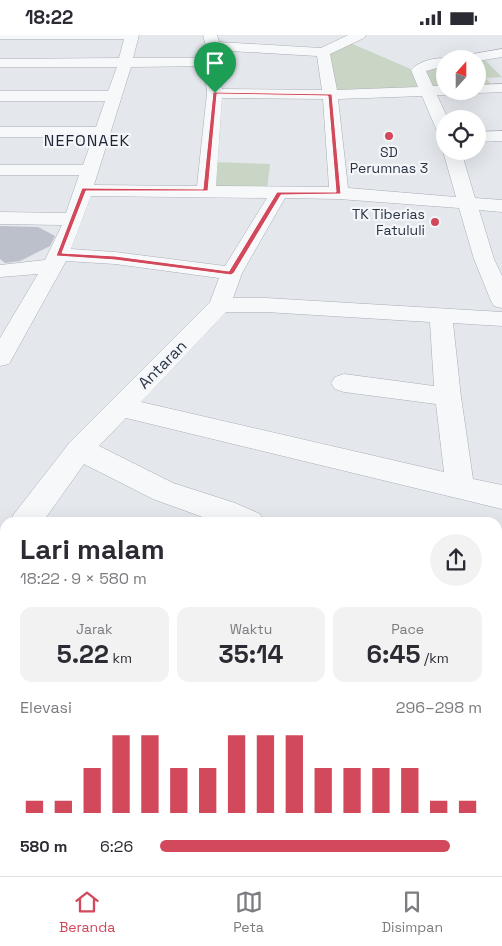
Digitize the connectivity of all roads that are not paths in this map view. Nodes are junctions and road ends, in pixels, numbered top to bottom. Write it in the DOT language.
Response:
graph roads {
  1 [pos="0,35"];
  2 [pos="132,35"];
  3 [pos="359,35"];
  4 [pos="211,40"];
  5 [pos="323,52"];
  6 [pos="502,53"];
  7 [pos="486,56"];
  8 [pos="211,62"];
  9 [pos="0,63"];
  10 [pos="126,63"];
  11 [pos="436,64"];
  12 [pos="502,88"];
  13 [pos="486,89"];
  14 [pos="428,90"];
  15 [pos="436,90"];
  16 [pos="215,93"];
  17 [pos="330,95"];
  18 [pos="0,96"];
  19 [pos="114,96"];
  20 [pos="436,110"];
  21 [pos="0,132"];
  22 [pos="102,132"];
  23 [pos="502,136"];
  24 [pos="486,137"];
  25 [pos="455,160"];
  26 [pos="0,170"];
  27 [pos="91,170"];
  28 [pos="84,190"];
  29 [pos="206,190"];
  30 [pos="279,193"];
  31 [pos="339,193"];
  32 [pos="467,203"];
  33 [pos="502,205"];
  34 [pos="0,218"];
  35 [pos="74,219"];
  36 [pos="56,260"];
  37 [pos="0,271"];
  38 [pos="231,273"];
  39 [pos="502,301"];
  40 [pos="220,305"];
  41 [pos="441,316"];
  42 [pos="502,319"];
  43 [pos="0,358"];
  44 [pos="344,383"];
  45 [pos="448,397"];
  46 [pos="120,407"];
  47 [pos="80,449"];
  48 [pos="460,488"];
  49 [pos="502,497"];
  50 [pos="29,517"];
  51 [pos="236,517"];
  1 -- 2 [label="street"];
  2 -- 10 [label="street"];
  3 -- 5 [label="street"];
  4 -- 5 [label="street"];
  4 -- 8 [label="street"];
  5 -- 17 [label="street"];
  6 -- 7 [label="street"];
  8 -- 10 [label="street"];
  8 -- 16 [label="street"];
  9 -- 10 [label="street"];
  10 -- 19 [label="street"];
  11 -- 14 [label="street"];
  12 -- 13 [label="street"];
  14 -- 15 [label="street"];
  14 -- 17 [label="street"];
  14 -- 20 [label="street"];
  16 -- 17 [label="street"];
  16 -- 29 [label="street"];
  17 -- 31 [label="street"];
  18 -- 19 [label="street"];
  19 -- 22 [label="street"];
  21 -- 22 [label="street"];
  22 -- 27 [label="street"];
  23 -- 24 [label="street"];
  25 -- 32 [label="street"];
  26 -- 27 [label="street"];
  27 -- 28 [label="street"];
  28 -- 29 [label="street"];
  28 -- 35 [label="street"];
  29 -- 30 [label="street"];
  30 -- 31 [label="street"];
  30 -- 38 [label="street, Antaran"];
  31 -- 32 [label="street"];
  32 -- 33 [label="street"];
  32 -- 39 [label="street"];
  34 -- 35 [label="street"];
  35 -- 36 [label="street"];
  36 -- 37 [label="street"];
  36 -- 38 [label="street"];
  36 -- 43 [label="street"];
  38 -- 40 [label="street, Antaran"];
  40 -- 41 [label="street"];
  40 -- 46 [label="street, Antaran"];
  41 -- 42 [label="street"];
  41 -- 45 [label="street"];
  44 -- 45 [label="street"];
  45 -- 48 [label="street"];
  46 -- 47 [label="street, Antaran"];
  46 -- 48 [label="street"];
  47 -- 50 [label="street, Antaran"];
  47 -- 51 [label="street"];
  48 -- 49 [label="street"];
}
